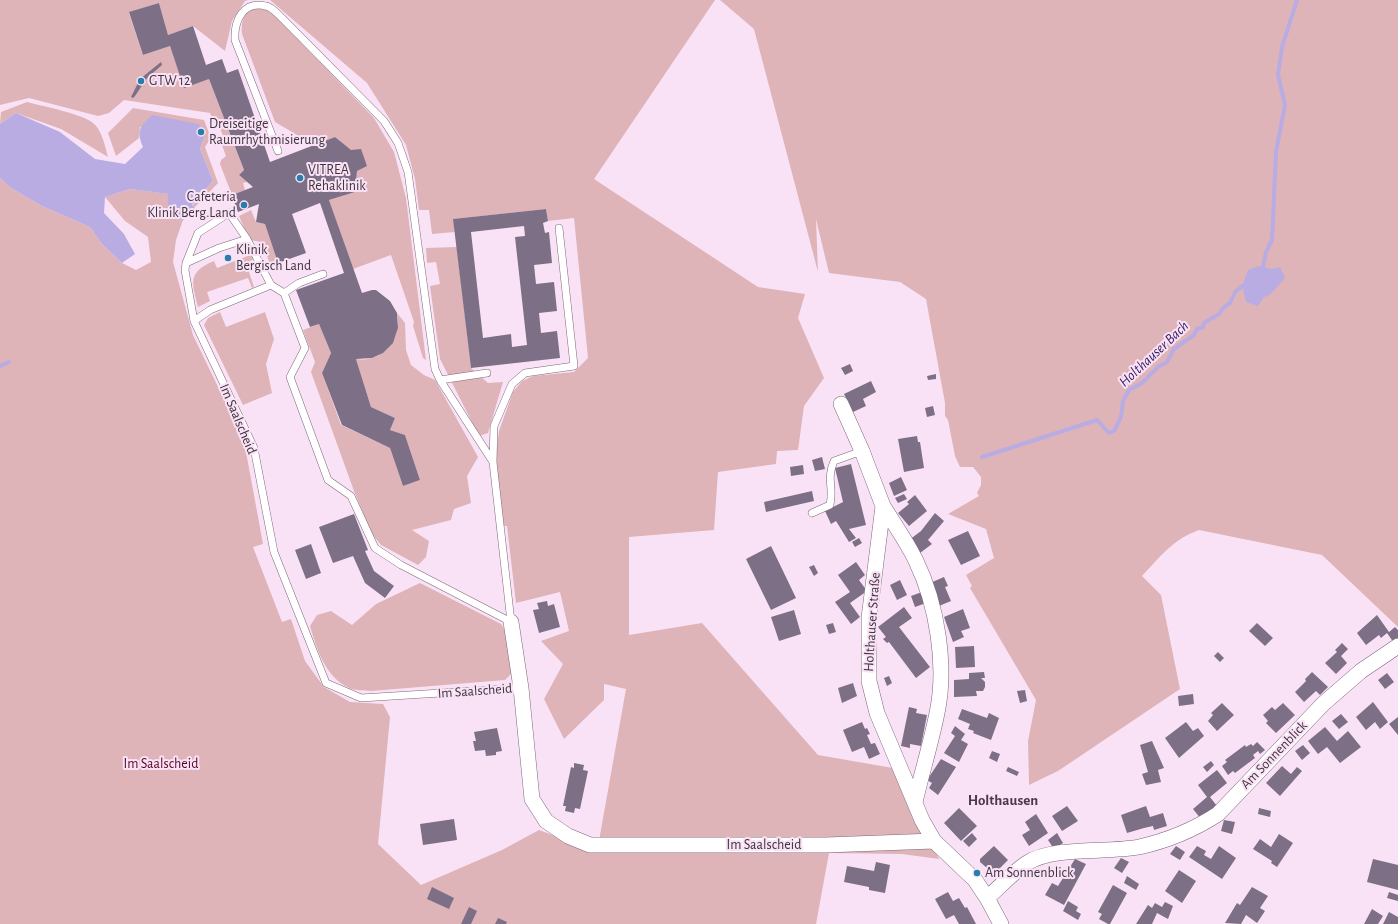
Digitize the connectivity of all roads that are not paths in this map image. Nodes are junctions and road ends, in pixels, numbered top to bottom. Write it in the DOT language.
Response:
graph roads {
  1 [pos="278,151"];
  2 [pos="559,228"];
  3 [pos="247,239"];
  4 [pos="186,263"];
  5 [pos="323,274"];
  6 [pos="271,285"];
  7 [pos="284,293"];
  8 [pos="194,321"];
  9 [pos="487,373"];
  10 [pos="440,380"];
  11 [pos="841,404"];
  12 [pos="862,451"];
  13 [pos="493,462"];
  14 [pos="883,506"];
  15 [pos="812,513"];
  16 [pos="512,622"];
  17 [pos="1398,646"];
  18 [pos="521,688"];
  19 [pos="915,802"];
  20 [pos="934,841"];
  21 [pos="988,898"];
  22 [pos="1001,924"];
  1 -- 10 [label="lane"];
  2 -- 13 [label="lane, Im Saalscheid"];
  3 -- 4 [label="lane"];
  3 -- 4 [label="lane, Im Saalscheid"];
  3 -- 6 [label="lane, Im Saalscheid"];
  4 -- 8 [label="lane, Im Saalscheid"];
  5 -- 7 [label="lane"];
  6 -- 7 [label="lane"];
  6 -- 8 [label="lane"];
  7 -- 16 [label="lane"];
  8 -- 18 [label="lane, Im Saalscheid"];
  9 -- 10 [label="lane"];
  10 -- 13 [label="lane"];
  11 -- 12 [label="street, Holthauser Straße"];
  12 -- 14 [label="street, Holthauser Straße"];
  12 -- 15 [label="lane"];
  13 -- 16 [label="lane, Im Saalscheid"];
  14 -- 19 [label="street, Holthauser Straße"];
  14 -- 19 [label="street, Holthauser Straße"];
  16 -- 18 [label="street, Im Saalscheid"];
  17 -- 21 [label="street, Am Sonnenblick"];
  18 -- 20 [label="street, Im Saalscheid"];
  19 -- 20 [label="street, Holthauser Straße"];
  20 -- 21 [label="street, Holthauser Straße"];
  21 -- 22 [label="street, Holthauser Straße"];
}
